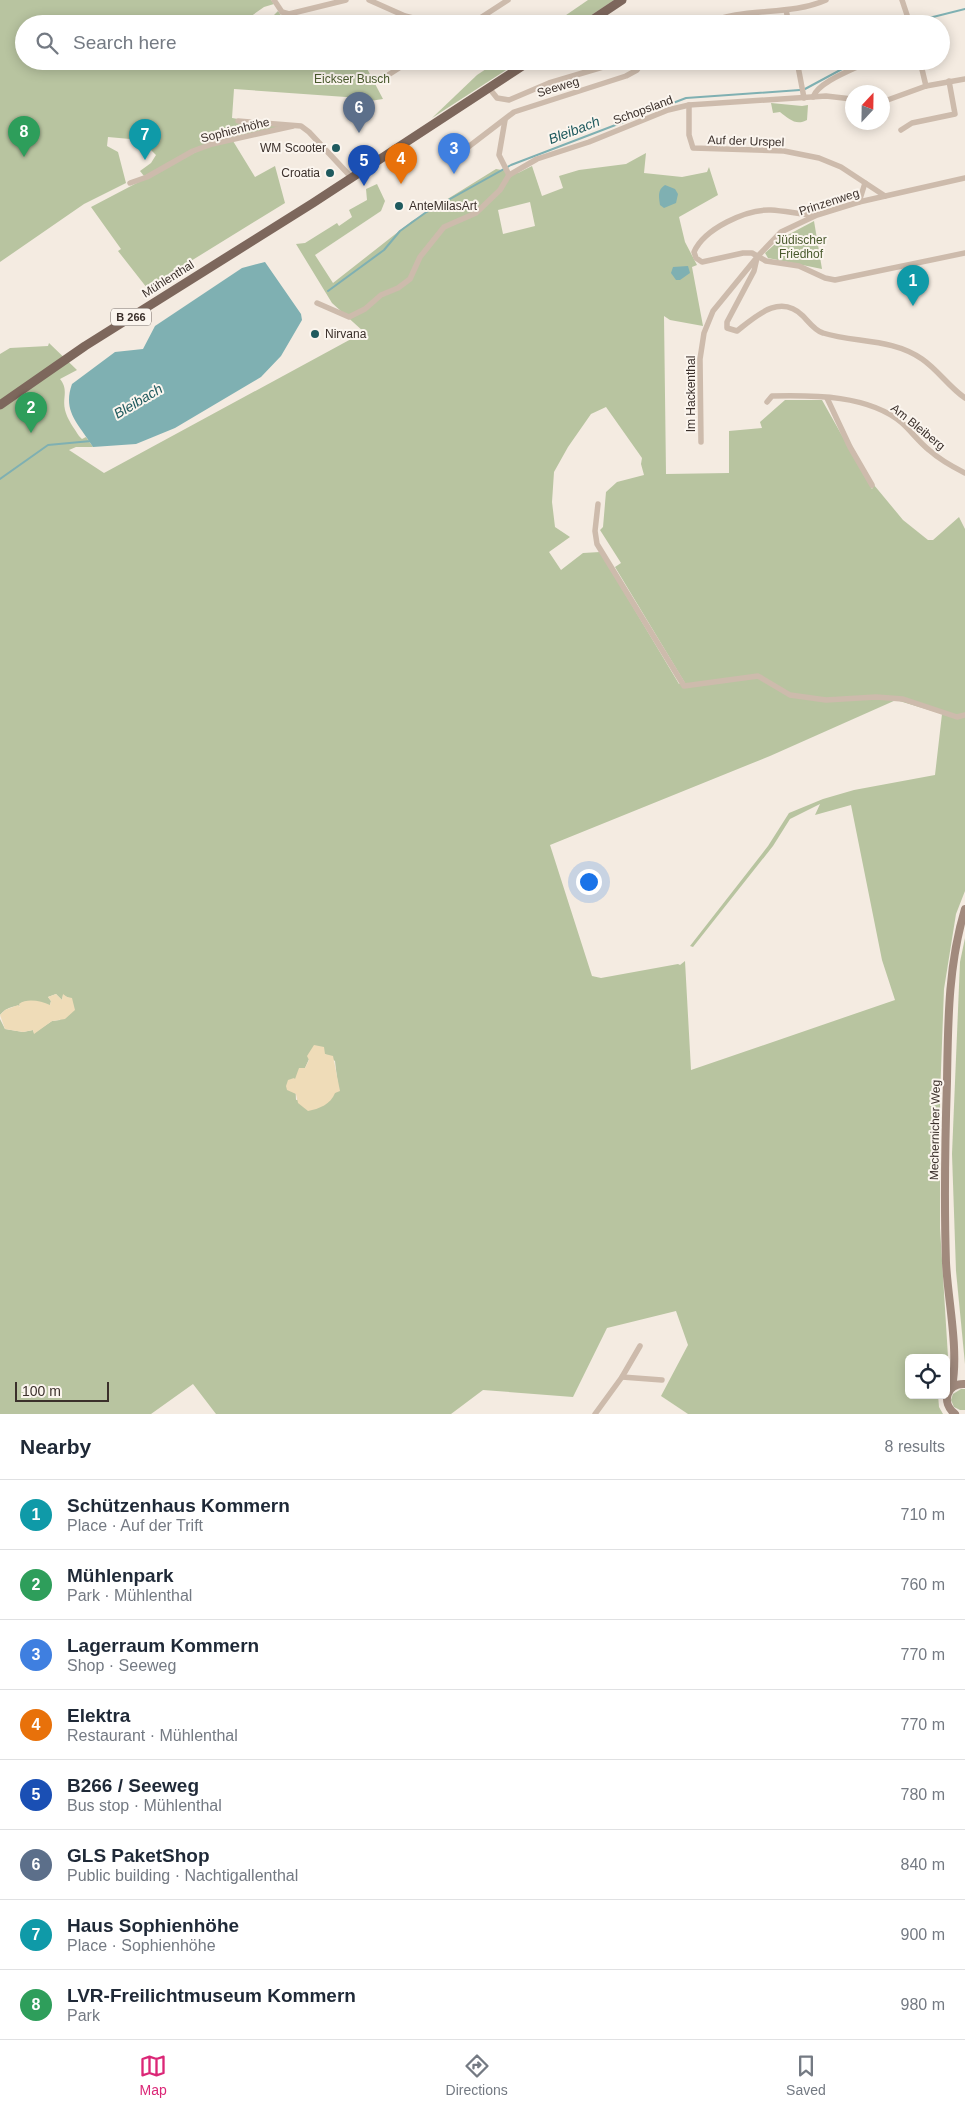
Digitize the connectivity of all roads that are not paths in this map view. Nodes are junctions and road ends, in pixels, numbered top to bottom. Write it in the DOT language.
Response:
graph roads {
  1 [pos="274,0"];
  2 [pos="346,0"];
  3 [pos="369,0"];
  4 [pos="508,0"];
  5 [pos="622,0"];
  6 [pos="826,0"];
  7 [pos="902,0"];
  8 [pos="786,10"];
  9 [pos="403,15"];
  10 [pos="485,15"];
  11 [pos="600,15"];
  12 [pos="735,15"];
  13 [pos="787,15"];
  14 [pos="907,15"];
  15 [pos="396,70"];
  16 [pos="516,70"];
  17 [pos="593,70"];
  18 [pos="636,70"];
  19 [pos="799,70"];
  20 [pos="852,70"];
  21 [pos="922,70"];
  22 [pos="385,77"];
  23 [pos="965,79"];
  24 [pos="949,81"];
  25 [pos="926,86"];
  26 [pos="489,88"];
  27 [pos="803,92"];
  28 [pos="813,97"];
  29 [pos="845,98"];
  30 [pos="890,99"];
  31 [pos="689,105"];
  32 [pos="505,120"];
  33 [pos="238,121"];
  34 [pos="293,126"];
  35 [pos="901,130"];
  36 [pos="463,151"];
  37 [pos="506,170"];
  38 [pos="351,177"];
  39 [pos="965,178"];
  40 [pos="130,183"];
  41 [pos="865,183"];
  42 [pos="885,196"];
  43 [pos="859,202"];
  44 [pos="816,215"];
  45 [pos="965,253"];
  46 [pos="758,256"];
  47 [pos="317,303"];
  48 [pos="709,318"];
  49 [pos="827,398"];
  50 [pos="965,398"];
  51 [pos="767,402"];
  52 [pos="0,405"];
  53 [pos="701,442"];
  54 [pos="965,473"];
  55 [pos="872,485"];
  56 [pos="598,504"];
  57 [pos="965,716"];
  58 [pos="965,909"];
  59 [pos="640,1346"];
  60 [pos="954,1353"];
  61 [pos="622,1377"];
  62 [pos="662,1380"];
  63 [pos="964,1384"];
  64 [pos="952,1387"];
  65 [pos="595,1414"];
  66 [pos="955,1414"];
  1 -- 2 [label="street"];
  3 -- 9 [label="street"];
  4 -- 10 [label="street"];
  5 -- 11 [label="main road"];
  6 -- 8 [label="street"];
  7 -- 14 [label="street"];
  8 -- 12 [label="street"];
  8 -- 13 [label="street"];
  15 -- 22 [label="street"];
  16 -- 26 [label="main road, B 266"];
  17 -- 26 [label="street"];
  18 -- 32 [label="street, Seeweg"];
  19 -- 27 [label="street"];
  20 -- 28 [label="street"];
  21 -- 25 [label="street"];
  23 -- 24 [label="street"];
  24 -- 25 [label="street"];
  24 -- 35 [label="street"];
  25 -- 30 [label="street"];
  26 -- 38 [label="main road, B 266"];
  27 -- 28 [label="street, Schopsland"];
  27 -- 31 [label="street, Schopsland"];
  28 -- 29 [label="street, Schopsland"];
  31 -- 37 [label="street, Schopsland"];
  31 -- 41 [label="street, Auf der Urspel"];
  32 -- 36 [label="street, Seeweg"];
  32 -- 37 [label="street"];
  33 -- 34 [label="street"];
  34 -- 38 [label="street"];
  34 -- 40 [label="street, Sophienhöhe"];
  37 -- 47 [label="street"];
  38 -- 52 [label="main road, Mühlenthal / B 266"];
  39 -- 42 [label="street, Prinzenweg"];
  41 -- 42 [label="street, Auf der Urspel"];
  41 -- 43 [label="street"];
  42 -- 43 [label="street, Prinzenweg"];
  43 -- 44 [label="street, Prinzenweg"];
  44 -- 46 [label="street, Prinzenweg"];
  44 -- 46 [label="street"];
  45 -- 46 [label="street"];
  46 -- 48 [label="street, Prinzenweg"];
  46 -- 50 [label="street"];
  48 -- 53 [label="street, Im Hackenthal"];
  49 -- 51 [label="street, Am Bleiberg"];
  49 -- 54 [label="street, Am Bleiberg"];
  49 -- 55 [label="street"];
  56 -- 57 [label="street"];
  58 -- 60 [label="street, Mechernicher Weg"];
  59 -- 61 [label="street"];
  60 -- 63 [label="street, Mechernicher Weg"];
  60 -- 64 [label="street, Mechernicher Weg"];
  61 -- 62 [label="street"];
  61 -- 65 [label="street"];
  63 -- 64 [label="street"];
  64 -- 66 [label="street, Mechernicher Weg"];
}
